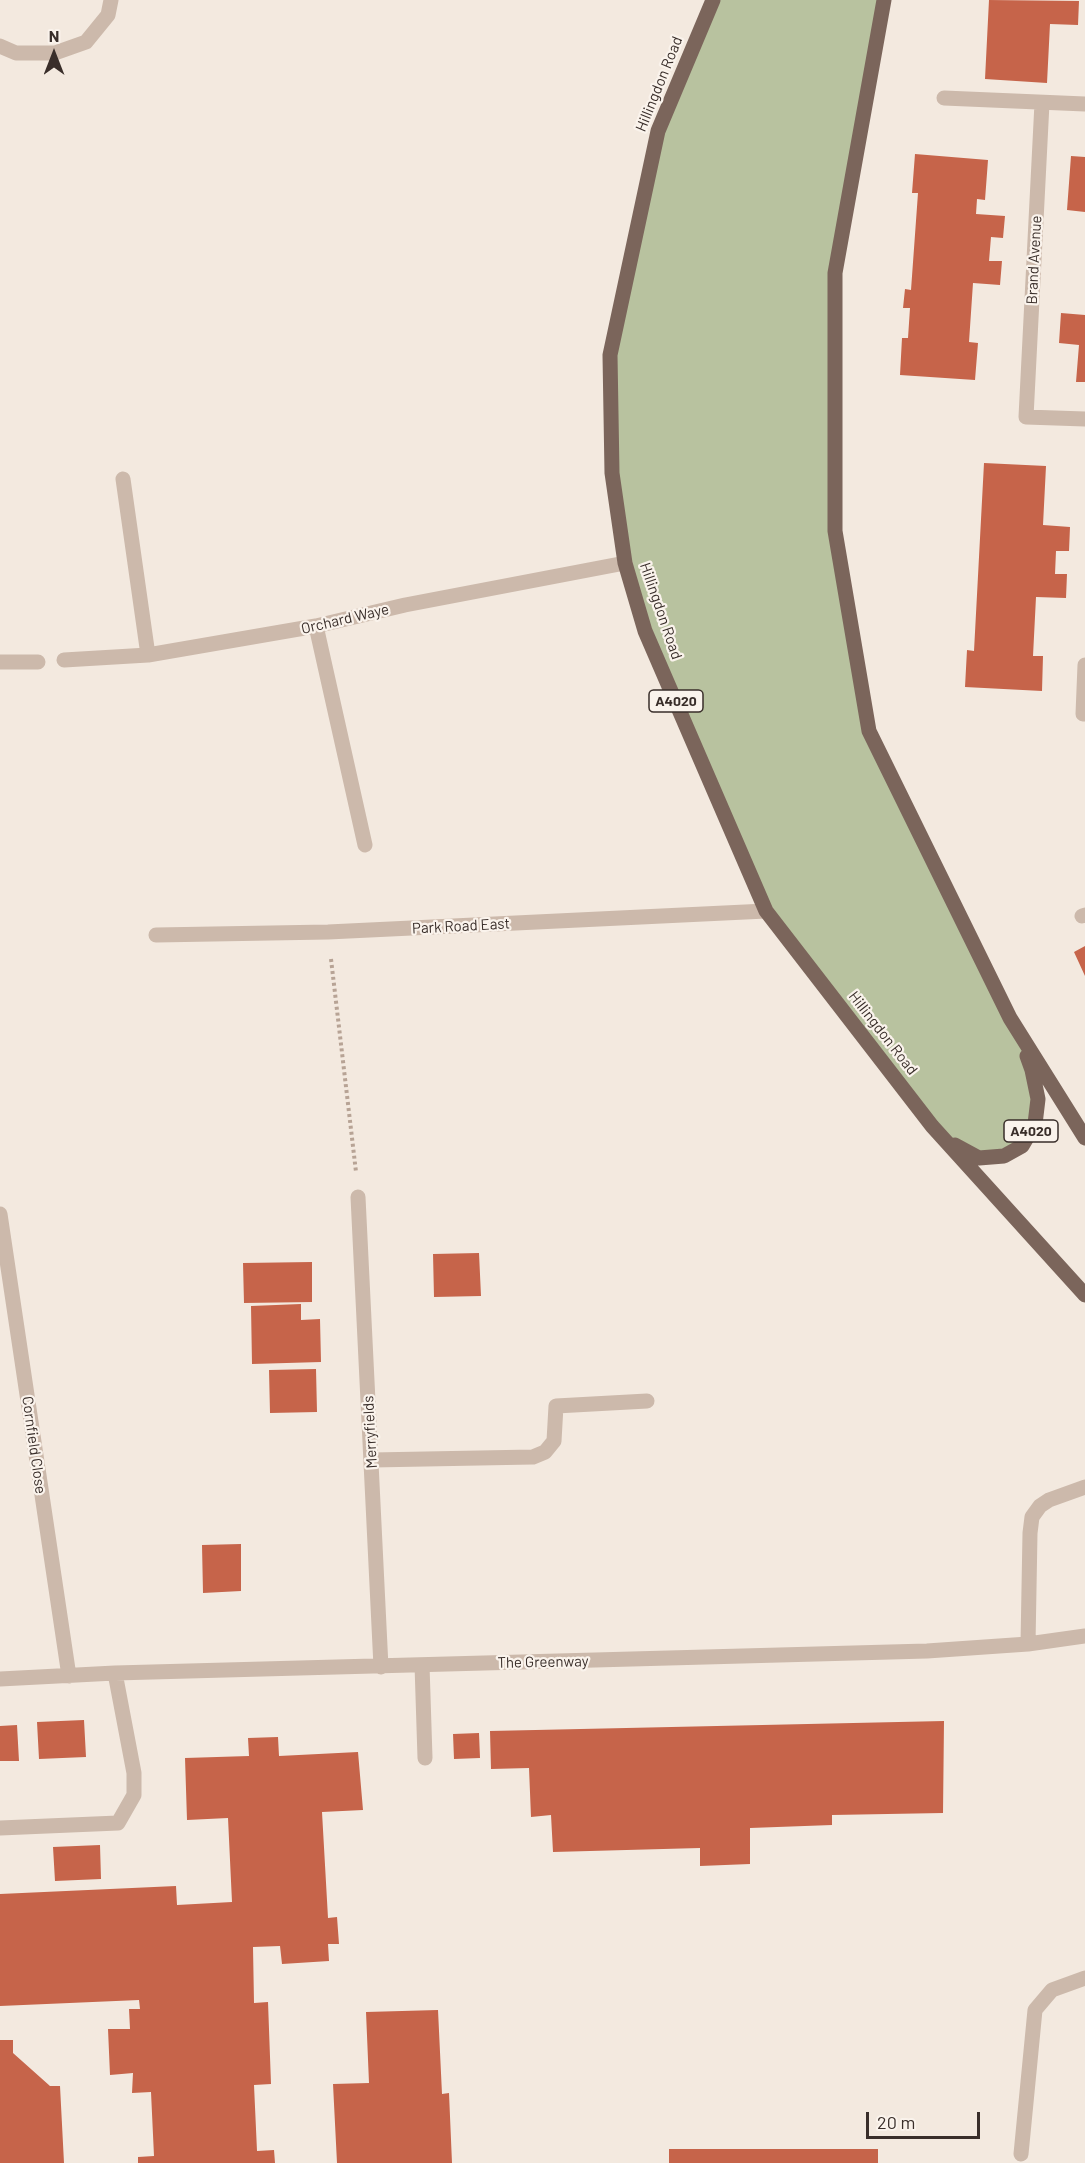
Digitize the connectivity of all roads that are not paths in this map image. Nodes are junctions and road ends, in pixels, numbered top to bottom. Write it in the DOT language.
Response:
graph roads {
  1 [pos="111,0"];
  2 [pos="712,0"];
  3 [pos="884,0"];
  4 [pos="0,46"];
  5 [pos="944,98"];
  6 [pos="1041,103"];
  7 [pos="1085,104"];
  8 [pos="1085,419"];
  9 [pos="123,479"];
  10 [pos="625,563"];
  11 [pos="316,626"];
  12 [pos="148,655"];
  13 [pos="64,660"];
  14 [pos="0,662"];
  15 [pos="38,662"];
  16 [pos="1085,665"];
  17 [pos="1084,714"];
  18 [pos="365,845"];
  19 [pos="766,911"];
  20 [pos="156,935"];
  21 [pos="1010,1018"];
  22 [pos="932,1126"];
  23 [pos="1085,1138"];
  24 [pos="358,1197"];
  25 [pos="0,1214"];
  26 [pos="1085,1295"];
  27 [pos="647,1401"];
  28 [pos="372,1460"];
  29 [pos="1085,1487"];
  30 [pos="1085,1636"];
  31 [pos="1028,1644"];
  32 [pos="422,1665"];
  33 [pos="381,1667"];
  34 [pos="115,1673"];
  35 [pos="69,1676"];
  36 [pos="0,1679"];
  37 [pos="425,1758"];
  38 [pos="0,1828"];
  39 [pos="1085,1978"];
  40 [pos="1021,2154"];
  1 -- 4 [label="street"];
  2 -- 10 [label="main road, Hillingdon Road / A4020"];
  3 -- 21 [label="main road, A4020"];
  5 -- 6 [label="street"];
  6 -- 7 [label="street"];
  6 -- 8 [label="street, Brand Avenue"];
  9 -- 12 [label="street"];
  10 -- 11 [label="street, Orchard Waye"];
  10 -- 19 [label="main road, Hillingdon Road / A4020"];
  11 -- 12 [label="street, Orchard Waye"];
  11 -- 18 [label="street"];
  12 -- 13 [label="street, Orchard Waye"];
  14 -- 15 [label="street"];
  16 -- 17 [label="street"];
  19 -- 20 [label="street, Park Road East"];
  19 -- 22 [label="main road, Hillingdon Road / A4020"];
  21 -- 22 [label="main road, A4020"];
  21 -- 23 [label="main road, A4020"];
  22 -- 26 [label="main road, Hillingdon Road / A4020"];
  24 -- 28 [label="street, Merryfields"];
  25 -- 35 [label="street, Cornfield Close"];
  27 -- 28 [label="street"];
  28 -- 33 [label="street, Merryfields"];
  29 -- 31 [label="street"];
  30 -- 31 [label="street, The Greenway"];
  31 -- 32 [label="street, The Greenway"];
  32 -- 33 [label="street, The Greenway"];
  32 -- 37 [label="street"];
  33 -- 34 [label="street, The Greenway"];
  34 -- 35 [label="street, The Greenway"];
  34 -- 38 [label="street"];
  35 -- 36 [label="street, The Greenway"];
  39 -- 40 [label="street"];
}
